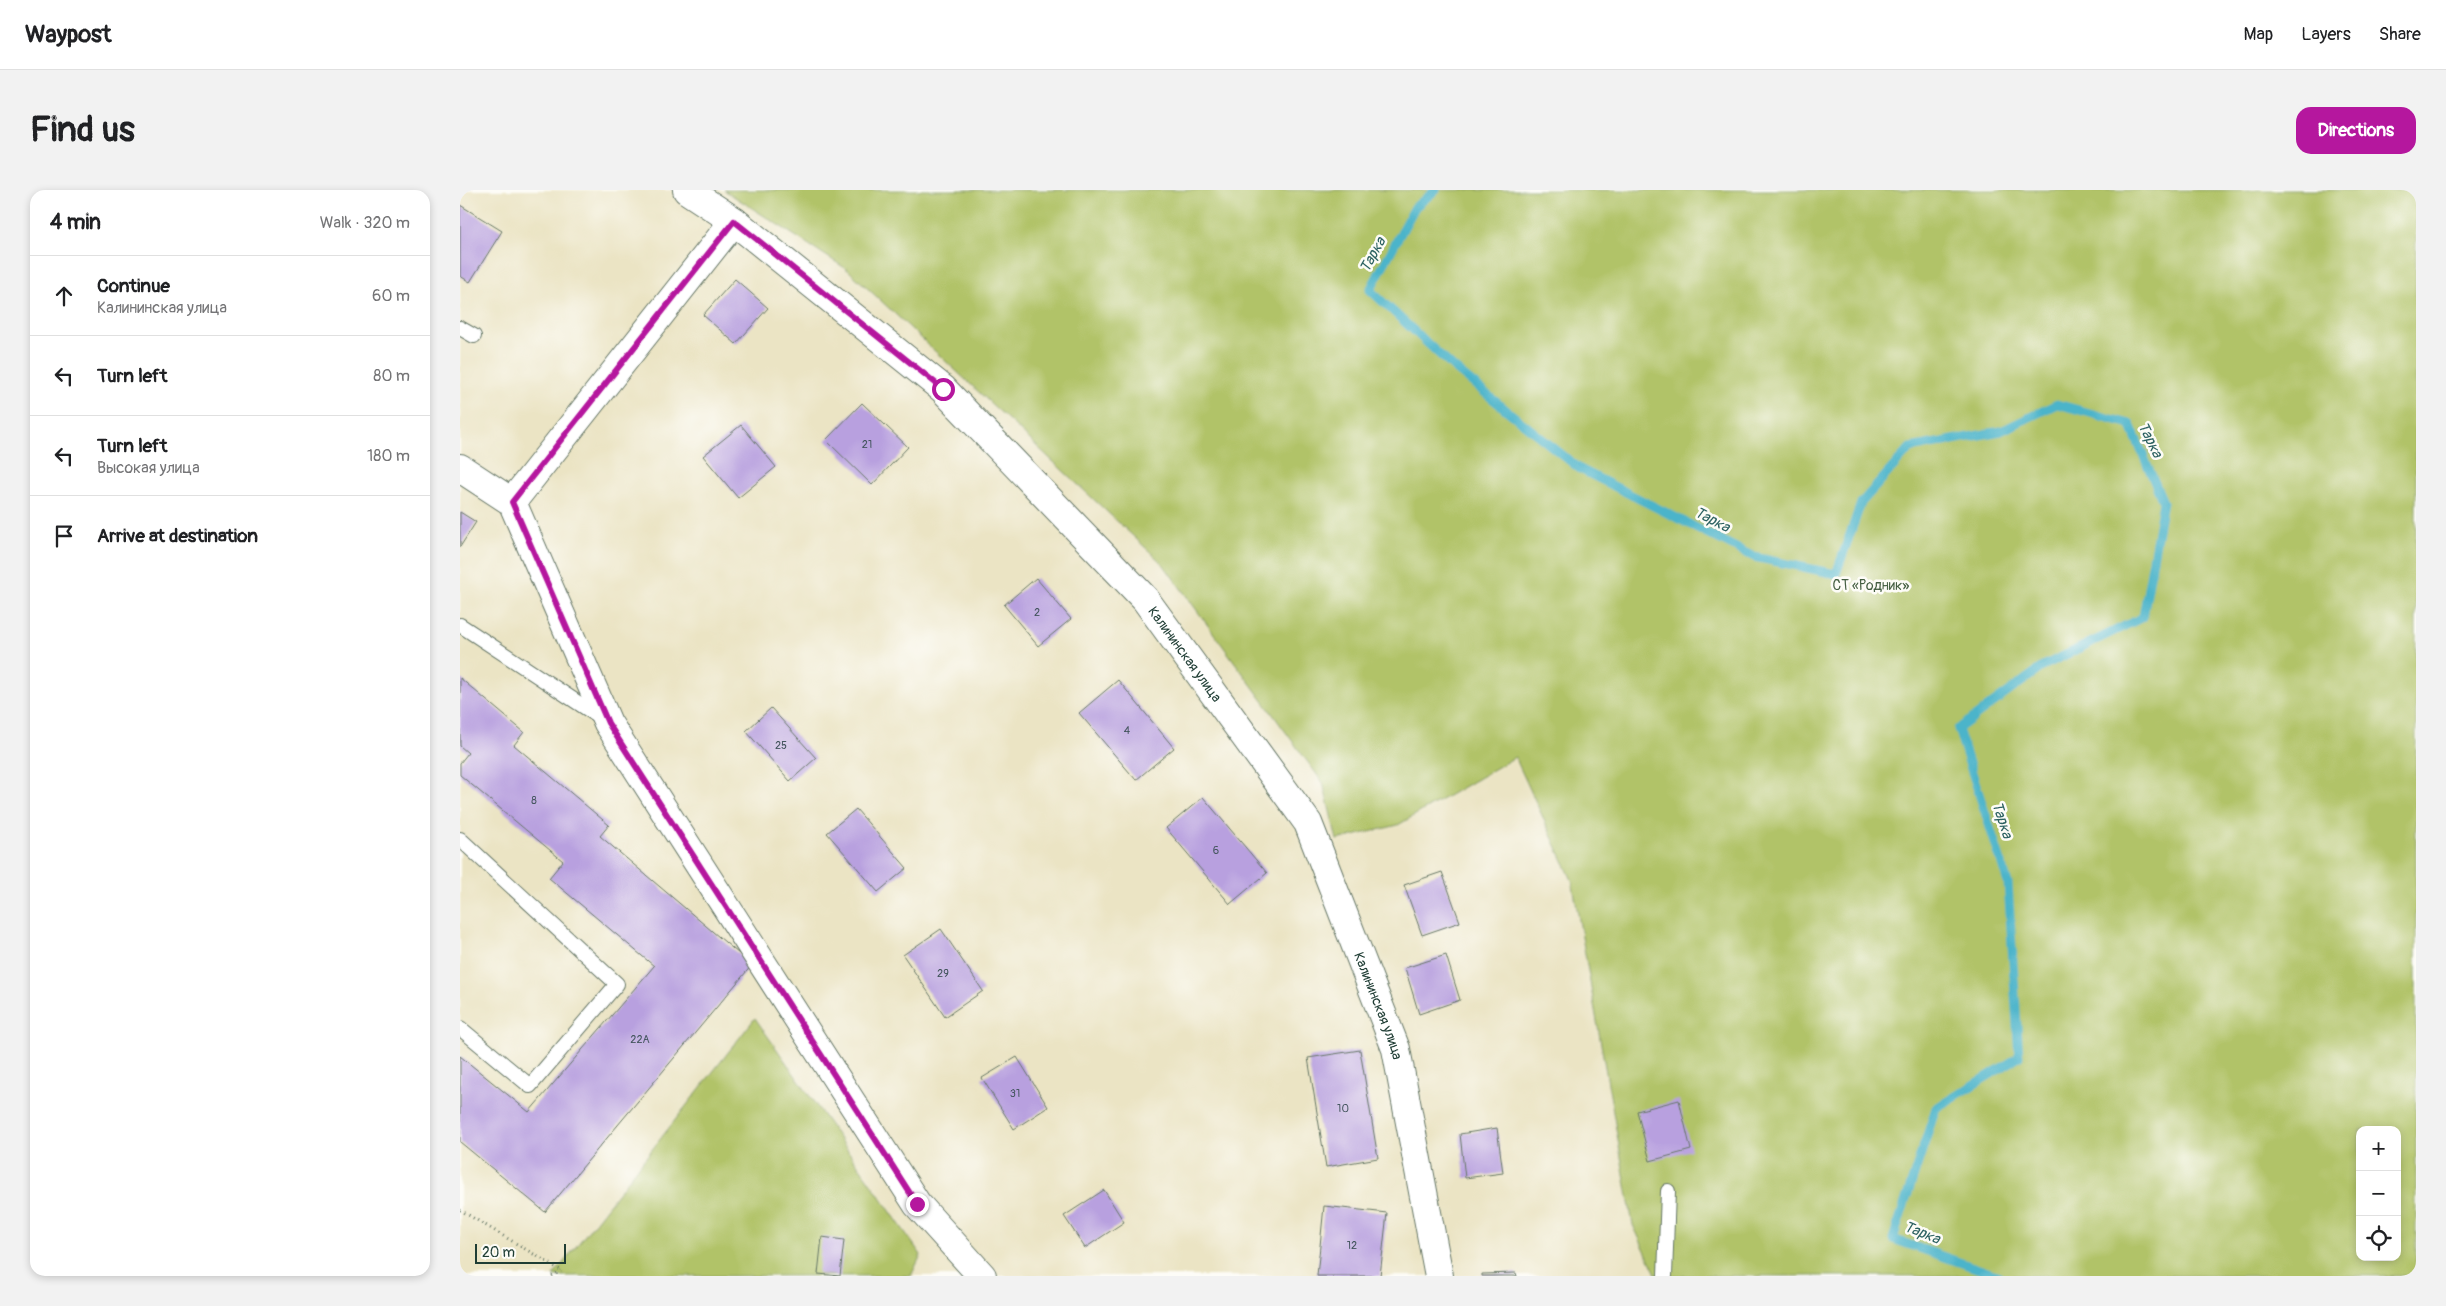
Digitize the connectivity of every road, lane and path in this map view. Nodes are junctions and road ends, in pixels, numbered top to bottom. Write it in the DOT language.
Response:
graph roads {
  1 [pos="687,190"];
  2 [pos="734,221"];
  3 [pos="460,328"];
  4 [pos="474,336"];
  5 [pos="460,468"];
  6 [pos="512,502"];
  7 [pos="460,625"];
  8 [pos="608,723"];
  9 [pos="460,839"];
  10 [pos="460,1028"];
  11 [pos="1668,1191"];
  12 [pos="460,1210"];
  13 [pos="552,1276"];
  14 [pos="982,1276"];
  15 [pos="1439,1276"];
  16 [pos="1665,1276"];
  1 -- 2 [label="street, Калининская улица"];
  2 -- 6 [label="street"];
  2 -- 15 [label="street, Калининская улица"];
  3 -- 4 [label="lane"];
  5 -- 6 [label="street"];
  6 -- 8 [label="street"];
  7 -- 8 [label="lane"];
  8 -- 14 [label="street"];
  9 -- 10 [label="lane"];
  11 -- 16 [label="lane"];
  12 -- 13 [label="path"];
}
